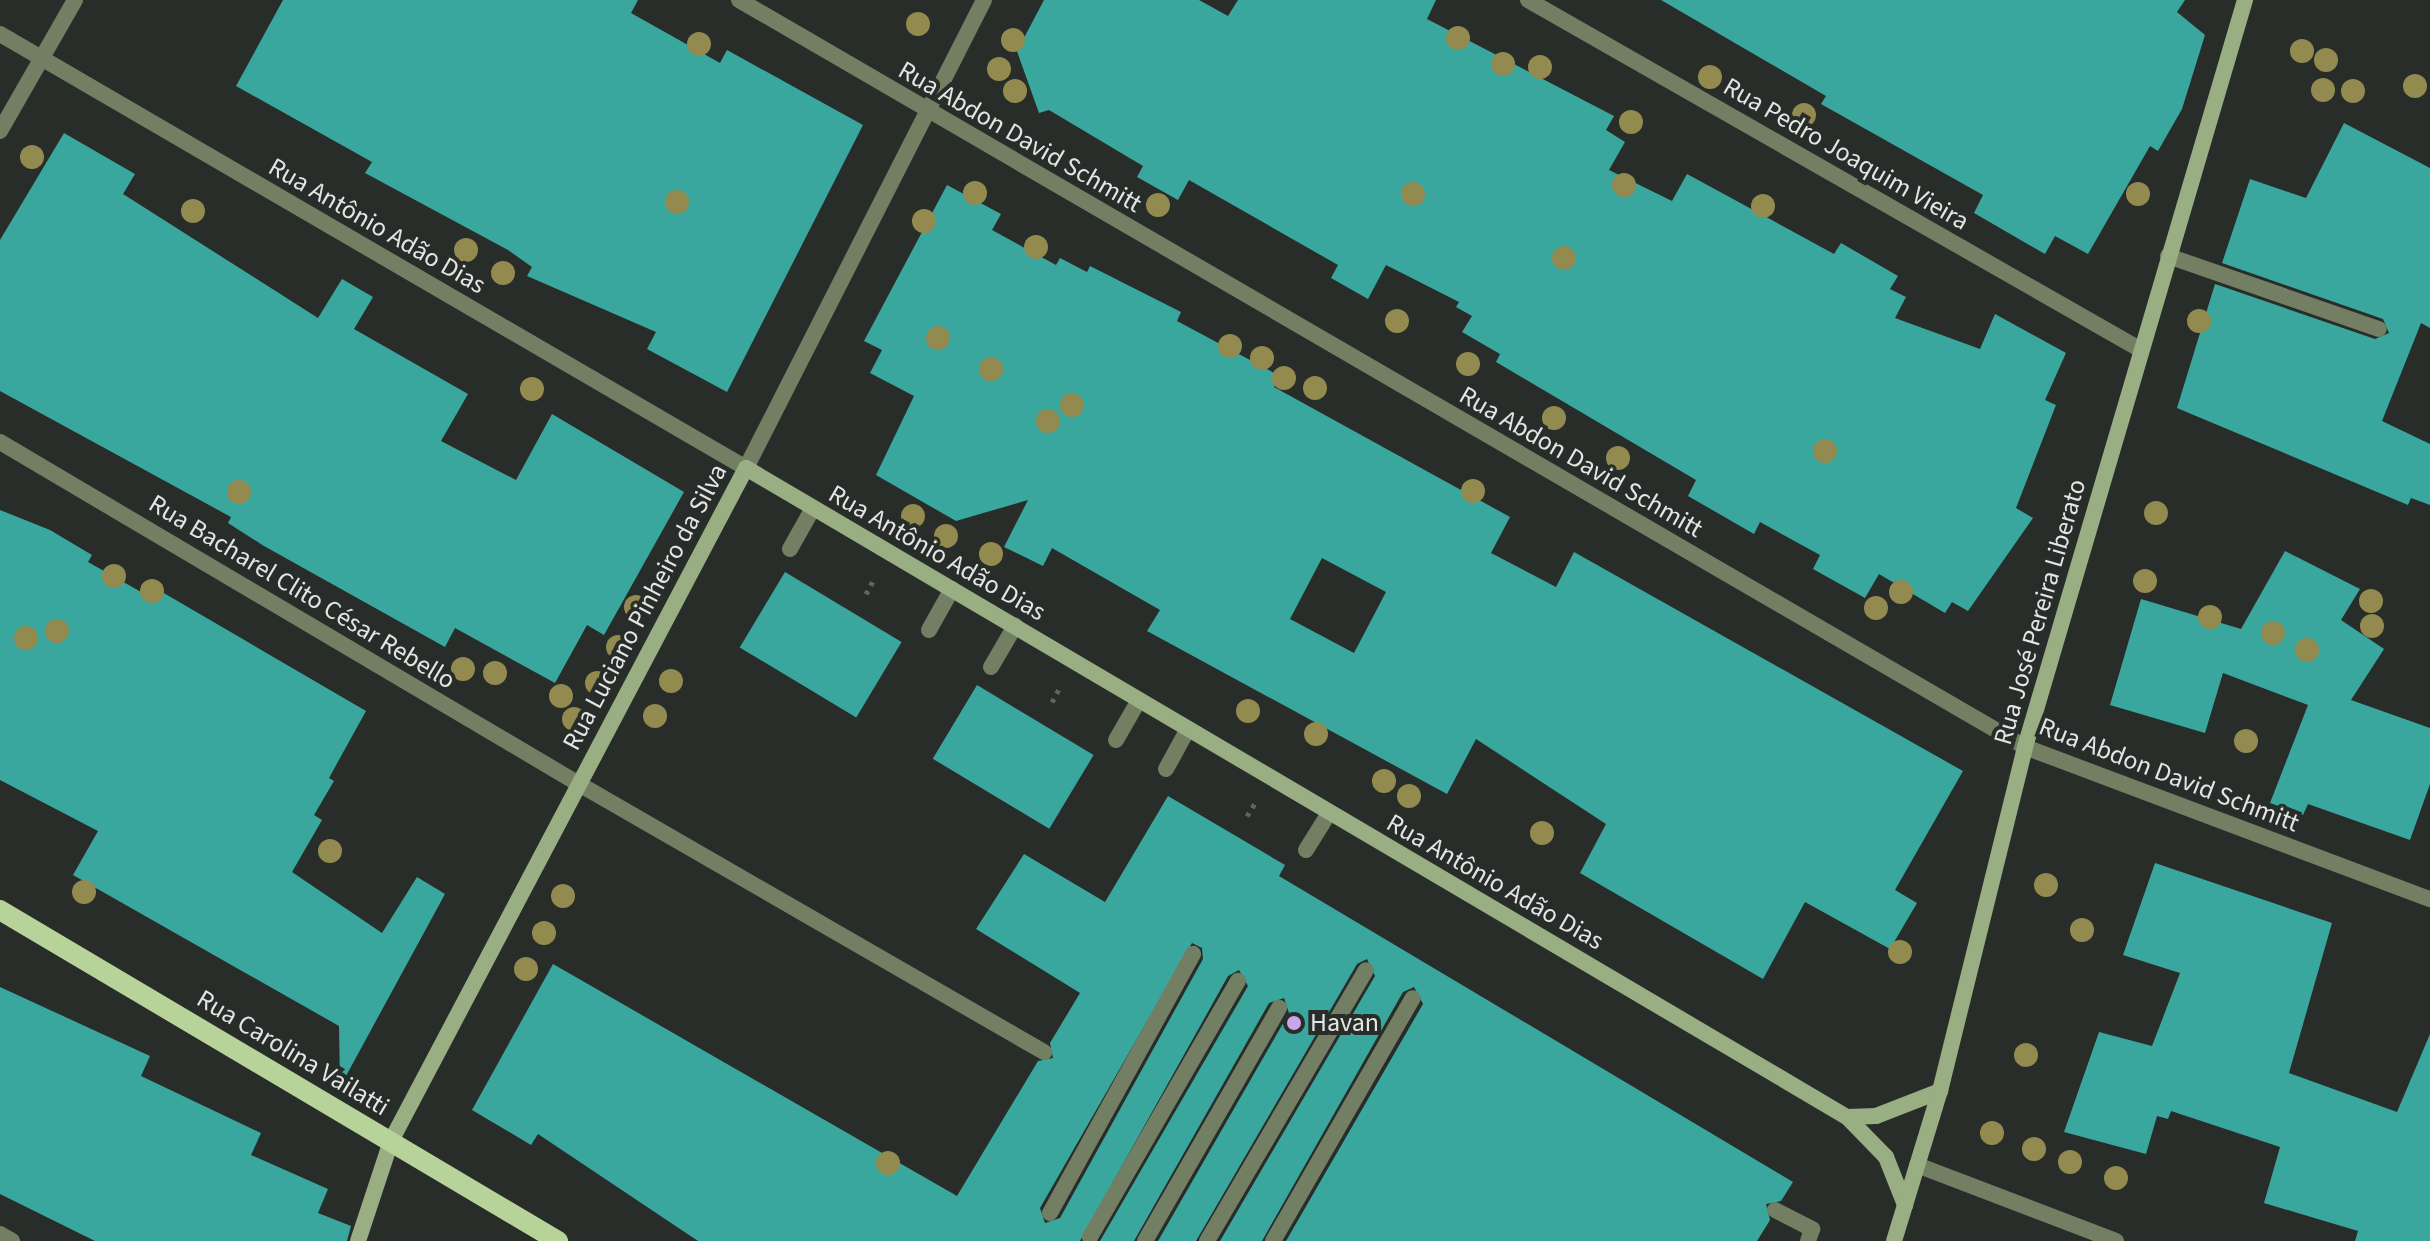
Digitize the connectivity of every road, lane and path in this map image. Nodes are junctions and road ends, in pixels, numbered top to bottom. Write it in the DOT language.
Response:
graph roads {
  1 [pos="75,0"];
  2 [pos="739,0"];
  3 [pos="984,0"];
  4 [pos="1528,0"];
  5 [pos="2244,0"];
  6 [pos="0,34"];
  7 [pos="41,58"];
  8 [pos="926,110"];
  9 [pos="0,131"];
  10 [pos="2168,256"];
  11 [pos="2379,329"];
  12 [pos="2141,350"];
  13 [pos="0,442"];
  14 [pos="746,468"];
  15 [pos="813,508"];
  16 [pos="790,549"];
  17 [pos="952,589"];
  18 [pos="1015,626"];
  19 [pos="929,630"];
  20 [pos="991,667"];
  21 [pos="1139,700"];
  22 [pos="1188,729"];
  23 [pos="1116,740"];
  24 [pos="2025,747"];
  25 [pos="1166,769"];
  26 [pos="579,784"];
  27 [pos="1329,813"];
  28 [pos="1306,850"];
  29 [pos="2430,899"];
  30 [pos="0,910"];
  31 [pos="1193,954"];
  32 [pos="1366,970"];
  33 [pos="1238,981"];
  34 [pos="1413,998"];
  35 [pos="1279,1008"];
  36 [pos="1044,1052"];
  37 [pos="1940,1091"];
  38 [pos="1847,1117"];
  39 [pos="391,1141"];
  40 [pos="1917,1165"];
  41 [pos="1905,1205"];
  42 [pos="1775,1210"];
  43 [pos="1050,1213"];
  44 [pos="0,1234"];
  45 [pos="1090,1237"];
  46 [pos="12,1241"];
  47 [pos="358,1241"];
  48 [pos="558,1241"];
  49 [pos="1145,1241"];
  50 [pos="1207,1241"];
  51 [pos="1273,1241"];
  52 [pos="1808,1241"];
  53 [pos="1894,1241"];
  54 [pos="2116,1241"];
  1 -- 7 [label="street"];
  2 -- 8 [label="street, Rua Abdon David Schmitt"];
  3 -- 8 [label="street, Rua Luciano Pinheiro da Silva"];
  4 -- 12 [label="street, Rua Pedro Joaquim Vieira"];
  5 -- 10 [label="main road, Rua José Pereira Liberato"];
  6 -- 7 [label="street, Rua Antônio Adão Dias"];
  7 -- 9 [label="street"];
  7 -- 14 [label="street, Rua Antônio Adão Dias"];
  8 -- 14 [label="street, Rua Luciano Pinheiro da Silva"];
  8 -- 24 [label="street, Rua Abdon David Schmitt"];
  10 -- 11 [label="street"];
  10 -- 12 [label="main road, Rua José Pereira Liberato"];
  12 -- 24 [label="main road, Rua José Pereira Liberato"];
  13 -- 26 [label="street, Rua Bacharel Clito César Rebello"];
  14 -- 15 [label="main road, Rua Antônio Adão Dias"];
  14 -- 26 [label="main road, Rua Luciano Pinheiro da Silva"];
  15 -- 16 [label="street"];
  15 -- 17 [label="main road, Rua Antônio Adão Dias"];
  17 -- 18 [label="main road, Rua Antônio Adão Dias"];
  17 -- 19 [label="street"];
  18 -- 20 [label="street"];
  18 -- 21 [label="main road, Rua Antônio Adão Dias"];
  21 -- 22 [label="main road, Rua Antônio Adão Dias"];
  21 -- 23 [label="street"];
  22 -- 25 [label="street"];
  22 -- 27 [label="main road, Rua Antônio Adão Dias"];
  24 -- 29 [label="street, Rua Abdon David Schmitt"];
  24 -- 37 [label="main road, Rua José Pereira Liberato"];
  26 -- 36 [label="street, Rua Bacharel Clito César Rebello"];
  26 -- 39 [label="main road, Rua Luciano Pinheiro da Silva"];
  27 -- 28 [label="street"];
  27 -- 38 [label="main road, Rua Antônio Adão Dias"];
  30 -- 39 [label="main road, Rua Carolina Vailatti"];
  31 -- 43 [label="street"];
  32 -- 50 [label="street"];
  33 -- 45 [label="street"];
  34 -- 51 [label="street"];
  35 -- 49 [label="street"];
  37 -- 38 [label="main road"];
  37 -- 40 [label="main road, Rua José Pereira Liberato"];
  38 -- 41 [label="main road, Rua Antônio Adão Dias"];
  39 -- 47 [label="main road, Rua Luciano Pinheiro da Silva"];
  39 -- 48 [label="main road, Rua Carolina Vailatti"];
  40 -- 41 [label="main road, Rua José Pereira Liberato"];
  40 -- 54 [label="street"];
  41 -- 53 [label="main road, Rua José Pereira Liberato"];
  42 -- 52 [label="street"];
  44 -- 46 [label="street"];
}
